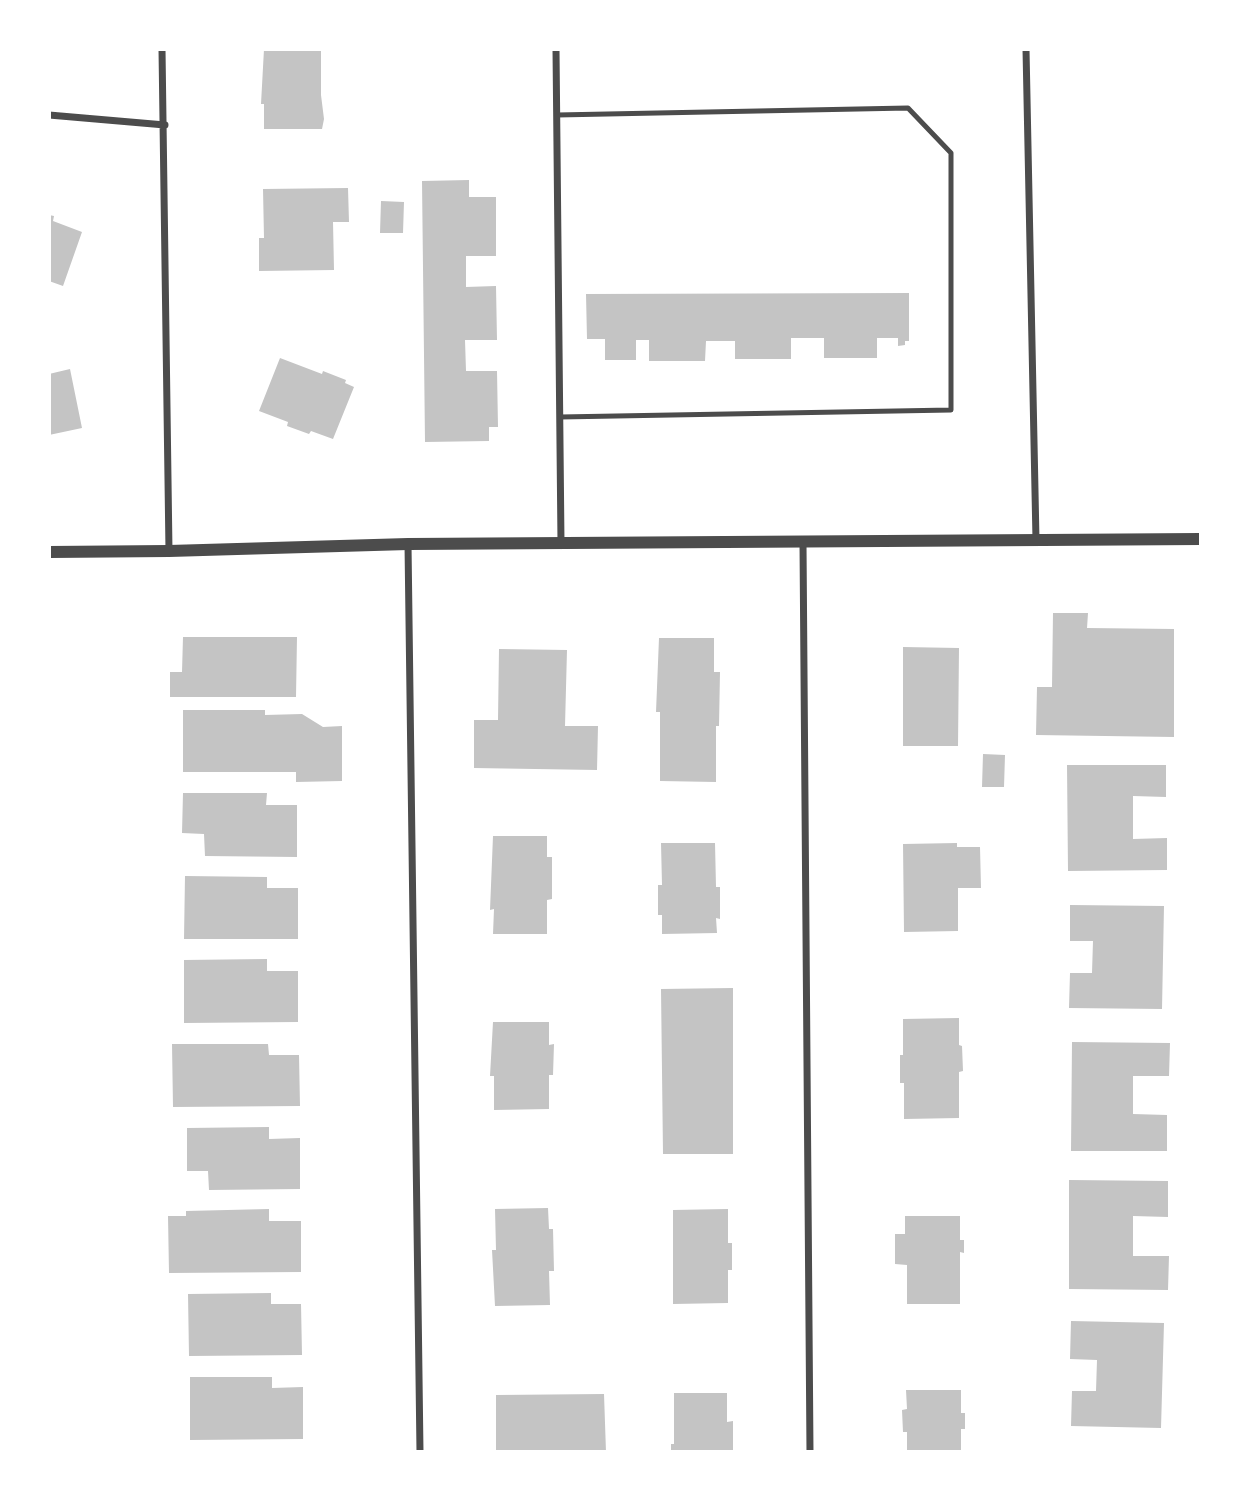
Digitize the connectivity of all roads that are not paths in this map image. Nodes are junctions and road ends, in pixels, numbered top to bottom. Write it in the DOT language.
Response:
graph roads {
  1 [pos="162,49"];
  2 [pos="556,49"];
  3 [pos="1026,49"];
  4 [pos="49,115"];
  5 [pos="557,115"];
  6 [pos="164,125"];
  7 [pos="560,417"];
  8 [pos="1201,539"];
  9 [pos="1036,540"];
  10 [pos="803,542"];
  11 [pos="561,543"];
  12 [pos="408,544"];
  13 [pos="169,551"];
  14 [pos="49,552"];
  15 [pos="420,1452"];
  16 [pos="810,1452"];
  1 -- 6 [label="street"];
  2 -- 5 [label="street"];
  3 -- 9 [label="street"];
  4 -- 6 [label="street"];
  5 -- 7 [label="street"];
  5 -- 7 [label="lane"];
  6 -- 13 [label="street"];
  7 -- 11 [label="street"];
  8 -- 9 [label="street"];
  9 -- 10 [label="street"];
  10 -- 11 [label="street"];
  10 -- 16 [label="street"];
  11 -- 12 [label="street"];
  12 -- 13 [label="street"];
  12 -- 15 [label="street"];
  13 -- 14 [label="street"];
}
